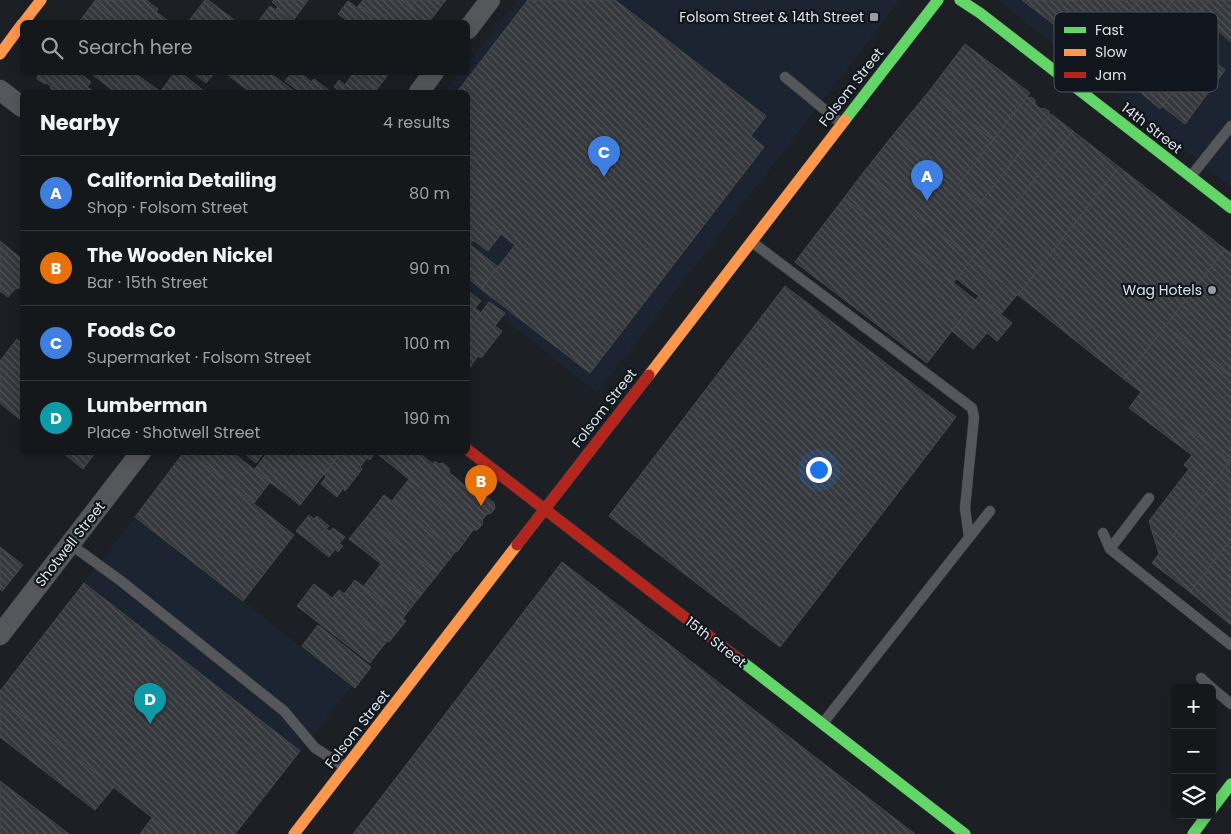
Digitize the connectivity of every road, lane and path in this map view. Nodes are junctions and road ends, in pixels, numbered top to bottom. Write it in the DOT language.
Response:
graph roads {
  1 [pos="41,0"];
  2 [pos="490,0"];
  3 [pos="938,0"];
  4 [pos="960,0"];
  5 [pos="25,20"];
  6 [pos="20,27"];
  7 [pos="470,27"];
  8 [pos="0,54"];
  9 [pos="1054,72"];
  10 [pos="432,75"];
  11 [pos="785,77"];
  12 [pos="0,90"];
  13 [pos="420,90"];
  14 [pos="1080,92"];
  15 [pos="20,105"];
  16 [pos="842,124"];
  17 [pos="1231,126"];
  18 [pos="1190,177"];
  19 [pos="1229,203"];
  20 [pos="752,241"];
  21 [pos="470,452"];
  22 [pos="139,455"];
  23 [pos="1149,498"];
  24 [pos="544,509"];
  25 [pos="990,511"];
  26 [pos="1103,533"];
  27 [pos="969,537"];
  28 [pos="70,544"];
  29 [pos="1110,549"];
  30 [pos="0,635"];
  31 [pos="1231,645"];
  32 [pos="1201,678"];
  33 [pos="1208,684"];
  34 [pos="1216,691"];
  35 [pos="1231,704"];
  36 [pos="822,724"];
  37 [pos="346,767"];
  38 [pos="1231,784"];
  39 [pos="1216,803"];
  40 [pos="1204,819"];
  41 [pos="294,834"];
  42 [pos="965,834"];
  43 [pos="1193,834"];
  1 -- 5 [label="street"];
  2 -- 7 [label="street"];
  3 -- 16 [label="street, Folsom Street"];
  4 -- 9 [label="street, 14th Street"];
  6 -- 8 [label="street"];
  10 -- 13 [label="street"];
  11 -- 16 [label="lane"];
  12 -- 15 [label="street"];
  14 -- 18 [label="street, 14th Street"];
  16 -- 20 [label="street, Folsom Street"];
  17 -- 18 [label="lane"];
  18 -- 19 [label="street, 14th Street"];
  20 -- 24 [label="street, Folsom Street"];
  20 -- 27 [label="lane"];
  21 -- 24 [label="street, 15th Street"];
  22 -- 28 [label="street, Shotwell Street"];
  23 -- 29 [label="lane"];
  24 -- 36 [label="street, 15th Street"];
  24 -- 37 [label="street, Folsom Street"];
  25 -- 27 [label="lane"];
  26 -- 29 [label="lane"];
  27 -- 36 [label="lane"];
  28 -- 30 [label="street, Shotwell Street"];
  28 -- 37 [label="lane"];
  29 -- 31 [label="lane"];
  32 -- 33 [label="lane"];
  34 -- 35 [label="lane"];
  36 -- 42 [label="street, 15th Street"];
  37 -- 41 [label="street, Folsom Street"];
  38 -- 39 [label="street"];
  40 -- 43 [label="street"];
}
